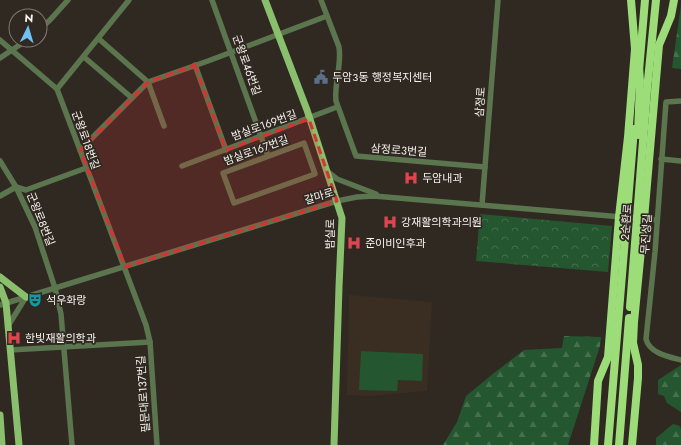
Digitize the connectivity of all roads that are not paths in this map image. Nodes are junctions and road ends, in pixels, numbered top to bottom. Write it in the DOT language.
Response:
graph roads {
  1 [pos="68,0"];
  2 [pos="129,0"];
  3 [pos="212,0"];
  4 [pos="265,0"];
  5 [pos="321,0"];
  6 [pos="498,0"];
  7 [pos="631,0"];
  8 [pos="645,0"];
  9 [pos="656,0"];
  10 [pos="674,0"];
  11 [pos="327,16"];
  12 [pos="48,22"];
  13 [pos="665,29"];
  14 [pos="634,30"];
  15 [pos="278,34"];
  16 [pos="99,39"];
  17 [pos="0,40"];
  18 [pos="635,44"];
  19 [pos="11,49"];
  20 [pos="232,52"];
  21 [pos="84,57"];
  22 [pos="0,58"];
  23 [pos="196,65"];
  24 [pos="148,82"];
  25 [pos="57,89"];
  26 [pos="132,98"];
  27 [pos="681,101"];
  28 [pos="337,107"];
  29 [pos="310,119"];
  30 [pos="164,126"];
  31 [pos="262,137"];
  32 [pos="628,137"];
  33 [pos="80,150"];
  34 [pos="226,150"];
  35 [pos="268,156"];
  36 [pos="661,159"];
  37 [pos="0,161"];
  38 [pos="681,161"];
  39 [pos="636,164"];
  40 [pos="182,166"];
  41 [pos="485,167"];
  42 [pos="86,168"];
  43 [pos="328,172"];
  44 [pos="635,178"];
  45 [pos="16,187"];
  46 [pos="0,196"];
  47 [pos="382,197"];
  48 [pos="337,201"];
  49 [pos="620,203"];
  50 [pos="482,205"];
  51 [pos="619,217"];
  52 [pos="633,218"];
  53 [pos="644,219"];
  54 [pos="656,220"];
  55 [pos="125,267"];
  56 [pos="629,273"];
  57 [pos="0,277"];
  58 [pos="0,287"];
  59 [pos="55,288"];
  60 [pos="26,297"];
  61 [pos="3,304"];
  62 [pos="635,308"];
  63 [pos="8,326"];
  64 [pos="150,342"];
  65 [pos="65,347"];
  66 [pos="10,350"];
  67 [pos="636,356"];
  68 [pos="681,360"];
  69 [pos="606,362"];
  70 [pos="638,378"];
  71 [pos="0,415"];
  72 [pos="2,445"];
  73 [pos="19,445"];
  74 [pos="72,445"];
  75 [pos="157,445"];
  76 [pos="334,445"];
  77 [pos="594,445"];
  78 [pos="608,445"];
  79 [pos="619,445"];
  80 [pos="632,445"];
  1 -- 12 [label="street"];
  2 -- 16 [label="street"];
  3 -- 20 [label="street, 군왕로46번길"];
  4 -- 15 [label="main road, 밤실로"];
  5 -- 11 [label="street, 삼정로3번길"];
  6 -- 41 [label="street, 삼정로"];
  7 -- 14 [label="highway"];
  8 -- 78 [label="highway, 2순환로"];
  9 -- 79 [label="highway, 2순환로"];
  10 -- 13 [label="highway"];
  11 -- 15 [label="street"];
  11 -- 28 [label="street, 삼정로3번길"];
  13 -- 14 [label="highway"];
  13 -- 53 [label="highway"];
  14 -- 18 [label="highway"];
  15 -- 20 [label="street"];
  15 -- 29 [label="main road, 밤실로"];
  16 -- 21 [label="street"];
  16 -- 24 [label="street"];
  17 -- 19 [label="street, 군왕로18번길"];
  18 -- 32 [label="highway"];
  18 -- 39 [label="highway"];
  19 -- 22 [label="street"];
  19 -- 25 [label="street, 군왕로18번길"];
  20 -- 23 [label="street"];
  20 -- 31 [label="street, 군왕로46번길"];
  21 -- 25 [label="street"];
  21 -- 26 [label="street"];
  23 -- 24 [label="street"];
  23 -- 34 [label="street, 밤실로169번길"];
  24 -- 26 [label="street"];
  24 -- 30 [label="street"];
  25 -- 33 [label="street, 군왕로18번길"];
  26 -- 33 [label="street"];
  27 -- 36 [label="street, 무진성길"];
  28 -- 29 [label="street, 밤실로169번길"];
  28 -- 41 [label="street, 삼정로3번길"];
  29 -- 31 [label="street, 밤실로169번길"];
  29 -- 43 [label="main road, 밤실로"];
  31 -- 34 [label="street, 밤실로169번길"];
  31 -- 35 [label="street, 군왕로46번길"];
  32 -- 39 [label="highway"];
  32 -- 49 [label="highway"];
  33 -- 42 [label="street, 군왕로18번길"];
  34 -- 40 [label="street, 밤실로169번길"];
  35 -- 35 [label="street, 밤실로167번길"];
  36 -- 38 [label="street"];
  36 -- 54 [label="street, 무진성길"];
  37 -- 45 [label="street, 군왕로8번길"];
  39 -- 44 [label="highway"];
  41 -- 50 [label="street, 삼정로"];
  42 -- 45 [label="street"];
  42 -- 55 [label="street, 군왕로18번길"];
  43 -- 47 [label="street"];
  43 -- 48 [label="main road, 밤실로"];
  44 -- 49 [label="highway"];
  44 -- 52 [label="highway"];
  45 -- 46 [label="street"];
  45 -- 59 [label="street, 군왕로8번길"];
  47 -- 48 [label="street, 갈마로"];
  47 -- 50 [label="street, 갈마로"];
  48 -- 55 [label="street, 갈마로"];
  48 -- 76 [label="main road, 밤실로"];
  49 -- 51 [label="highway"];
  50 -- 51 [label="street, 갈마로"];
  51 -- 52 [label="street, 갈마로"];
  51 -- 69 [label="highway"];
  52 -- 53 [label="street, 갈마로"];
  52 -- 56 [label="highway"];
  53 -- 54 [label="street, 갈마로"];
  53 -- 62 [label="highway"];
  54 -- 68 [label="street, 무진성길"];
  55 -- 59 [label="street, 갈마로"];
  55 -- 64 [label="street, 군왕로18번길"];
  56 -- 62 [label="highway"];
  56 -- 67 [label="highway"];
  57 -- 60 [label="main road"];
  58 -- 61 [label="main road"];
  59 -- 60 [label="street, 갈마로"];
  59 -- 65 [label="street, 군왕로8번길"];
  60 -- 61 [label="street, 갈마로"];
  60 -- 63 [label="street"];
  61 -- 63 [label="main road"];
  62 -- 67 [label="highway"];
  63 -- 66 [label="main road"];
  64 -- 65 [label="street"];
  64 -- 75 [label="street, 필문대로137번길"];
  65 -- 66 [label="street"];
  65 -- 74 [label="street"];
  66 -- 73 [label="main road"];
  67 -- 70 [label="highway"];
  69 -- 70 [label="highway"];
  69 -- 77 [label="highway"];
  70 -- 80 [label="highway"];
  71 -- 72 [label="main road"];
}
